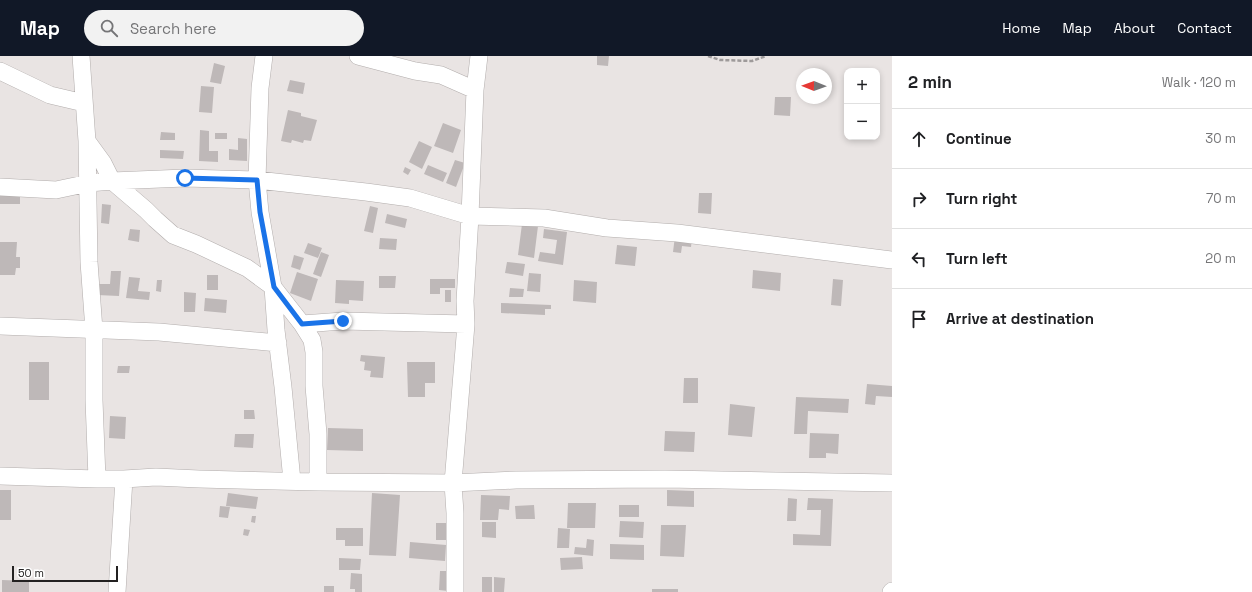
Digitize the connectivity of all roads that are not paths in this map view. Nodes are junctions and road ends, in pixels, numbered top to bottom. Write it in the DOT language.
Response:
graph roads {
  1 [pos="81,56"];
  2 [pos="264,56"];
  3 [pos="358,56"];
  4 [pos="479,56"];
  5 [pos="0,71"];
  6 [pos="475,90"];
  7 [pos="84,103"];
  8 [pos="87,141"];
  9 [pos="257,180"];
  10 [pos="112,181"];
  11 [pos="89,183"];
  12 [pos="0,187"];
  13 [pos="470,216"];
  14 [pos="892,260"];
  15 [pos="274,287"];
  16 [pos="302,324"];
  17 [pos="466,324"];
  18 [pos="0,326"];
  19 [pos="94,330"];
  20 [pos="278,343"];
  21 [pos="0,476"];
  22 [pos="97,479"];
  23 [pos="124,479"];
  24 [pos="292,481"];
  25 [pos="318,482"];
  26 [pos="453,483"];
  27 [pos="892,483"];
  28 [pos="117,592"];
  29 [pos="455,592"];
  1 -- 7 [label="street"];
  2 -- 9 [label="street"];
  3 -- 6 [label="street"];
  4 -- 6 [label="street"];
  5 -- 7 [label="street"];
  6 -- 13 [label="street"];
  7 -- 8 [label="street"];
  8 -- 10 [label="street"];
  8 -- 11 [label="street"];
  9 -- 10 [label="street"];
  9 -- 13 [label="street"];
  9 -- 15 [label="street"];
  10 -- 11 [label="street"];
  10 -- 15 [label="street"];
  11 -- 12 [label="street"];
  11 -- 19 [label="street"];
  13 -- 14 [label="street"];
  13 -- 17 [label="street"];
  15 -- 16 [label="street"];
  15 -- 20 [label="street"];
  16 -- 17 [label="street"];
  16 -- 25 [label="street"];
  17 -- 26 [label="street"];
  18 -- 19 [label="street"];
  19 -- 20 [label="street"];
  19 -- 22 [label="street"];
  20 -- 24 [label="street"];
  21 -- 22 [label="street"];
  22 -- 23 [label="street"];
  23 -- 24 [label="street"];
  23 -- 28 [label="street"];
  24 -- 25 [label="street"];
  25 -- 26 [label="street"];
  26 -- 27 [label="street"];
  26 -- 29 [label="street"];
}
